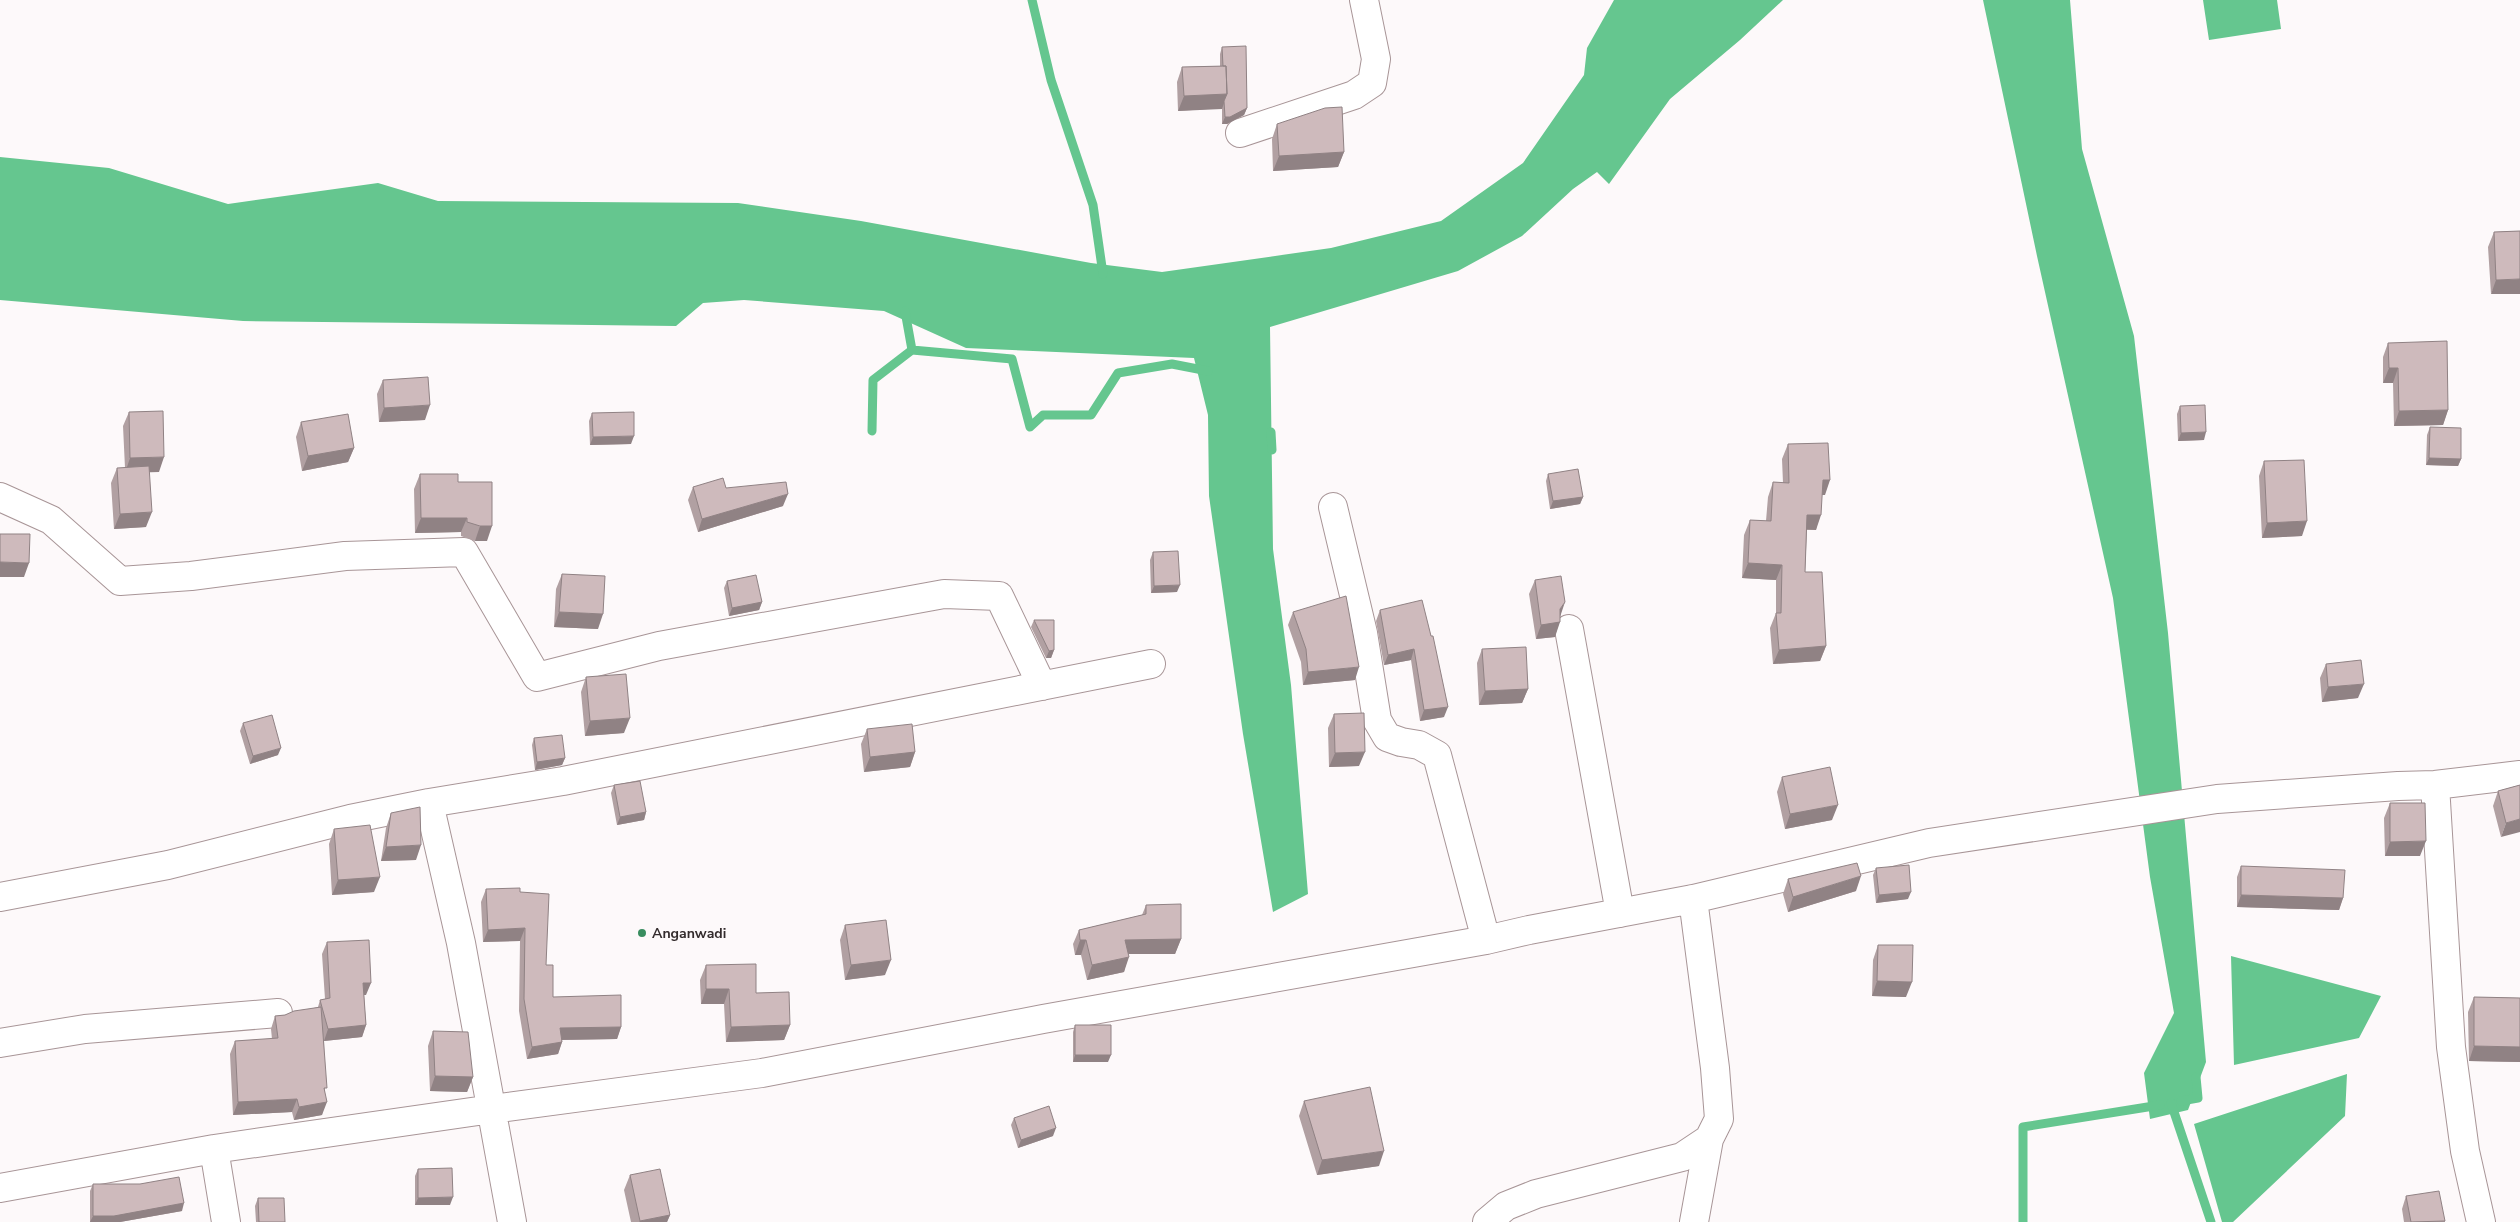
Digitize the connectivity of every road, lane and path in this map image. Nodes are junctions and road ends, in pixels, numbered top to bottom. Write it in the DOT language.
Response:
graph roads {
  1 [pos="1364,0"];
  2 [pos="1240,133"];
  3 [pos="0,497"];
  4 [pos="1333,507"];
  5 [pos="1569,629"];
  6 [pos="1152,664"];
  7 [pos="1042,686"];
  8 [pos="2520,775"];
  9 [pos="2435,785"];
  10 [pos="429,803"];
  11 [pos="0,897"];
  12 [pos="1693,899"];
  13 [pos="1620,913"];
  14 [pos="1486,940"];
  15 [pos="278,1013"];
  16 [pos="0,1043"];
  17 [pos="492,1109"];
  18 [pos="1709,1139"];
  19 [pos="214,1149"];
  20 [pos="0,1188"];
  21 [pos="226,1222"];
  22 [pos="512,1222"];
  23 [pos="1487,1222"];
  24 [pos="1694,1222"];
  25 [pos="2481,1222"];
  1 -- 2 [label="street"];
  3 -- 7 [label="street"];
  4 -- 14 [label="street"];
  5 -- 13 [label="street"];
  6 -- 7 [label="street"];
  7 -- 10 [label="street"];
  8 -- 9 [label="street"];
  9 -- 12 [label="street"];
  9 -- 25 [label="street"];
  10 -- 11 [label="street"];
  10 -- 17 [label="street"];
  12 -- 13 [label="street"];
  12 -- 18 [label="street"];
  13 -- 14 [label="street"];
  14 -- 17 [label="street"];
  15 -- 16 [label="street"];
  17 -- 19 [label="street"];
  17 -- 22 [label="street"];
  18 -- 23 [label="street"];
  18 -- 24 [label="street"];
  19 -- 20 [label="street"];
  19 -- 21 [label="street"];
}
